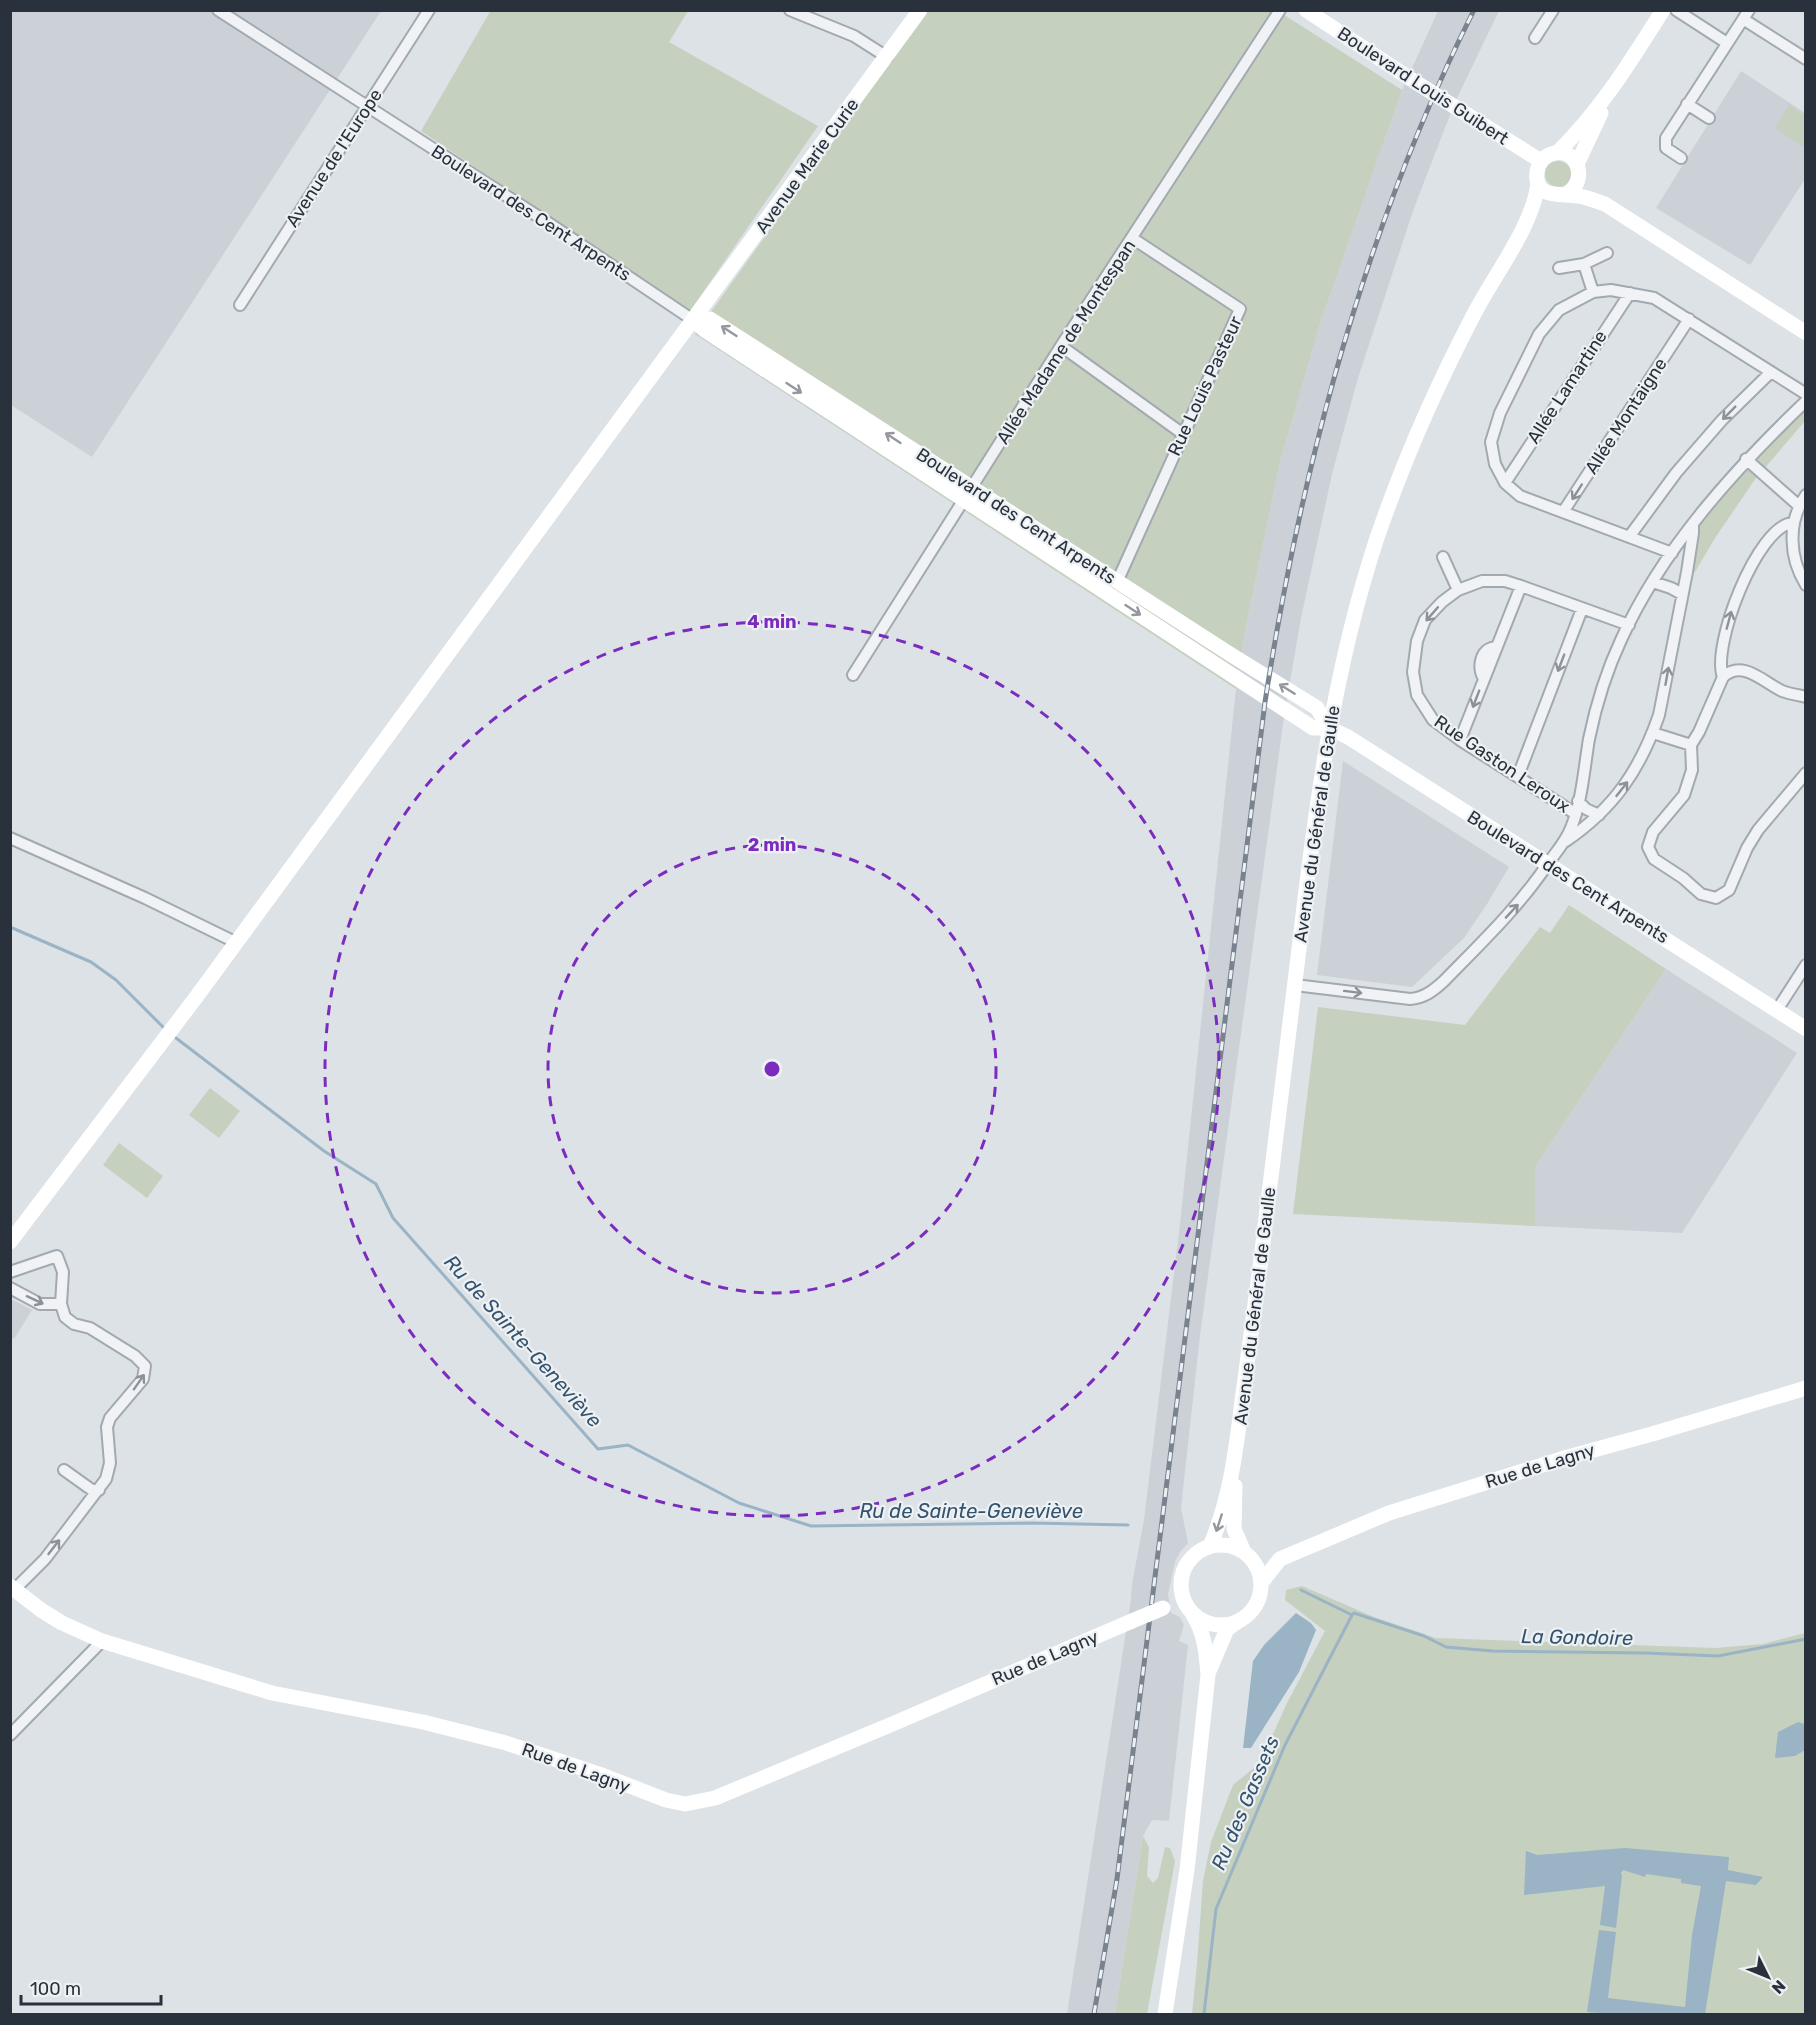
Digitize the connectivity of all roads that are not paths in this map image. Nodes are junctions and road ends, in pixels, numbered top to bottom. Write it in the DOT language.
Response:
graph roads {
  1 [pos="218,10"];
  2 [pos="429,10"];
  3 [pos="790,10"];
  4 [pos="920,10"];
  5 [pos="1280,10"];
  6 [pos="1306,10"];
  7 [pos="1553,10"];
  8 [pos="1663,10"];
  9 [pos="1676,10"];
  10 [pos="1746,15"];
  11 [pos="819,16"];
  12 [pos="1535,38"];
  13 [pos="1727,43"];
  14 [pos="887,57"];
  15 [pos="1806,59"];
  16 [pos="1609,94"];
  17 [pos="1688,104"];
  18 [pos="367,106"];
  19 [pos="1709,118"];
  20 [pos="1557,153"];
  21 [pos="1681,159"];
  22 [pos="1541,161"];
  23 [pos="1578,168"];
  24 [pos="1538,183"];
  25 [pos="1561,195"];
  26 [pos="1605,204"];
  27 [pos="1526,224"];
  28 [pos="1132,238"];
  29 [pos="1607,253"];
  30 [pos="1584,264"];
  31 [pos="1559,268"];
  32 [pos="1593,292"];
  33 [pos="1630,293"];
  34 [pos="240,305"];
  35 [pos="1689,319"];
  36 [pos="693,320"];
  37 [pos="1806,333"];
  38 [pos="1061,346"];
  39 [pos="1771,372"];
  40 [pos="1806,393"];
  41 [pos="1806,401"];
  42 [pos="1183,434"];
  43 [pos="1746,459"];
  44 [pos="1505,483"];
  45 [pos="969,494"];
  46 [pos="1806,495"];
  47 [pos="1798,505"];
  48 [pos="1563,512"];
  49 [pos="1792,523"];
  50 [pos="1693,525"];
  51 [pos="1629,537"];
  52 [pos="1671,553"];
  53 [pos="1443,557"];
  54 [pos="1117,582"];
  55 [pos="1653,582"];
  56 [pos="1806,585"];
  57 [pos="1521,586"];
  58 [pos="1458,590"];
  59 [pos="1682,594"];
  60 [pos="1582,609"];
  61 [pos="1629,625"];
  62 [pos="853,675"];
  63 [pos="1723,677"];
  64 [pos="1806,697"];
  65 [pos="1329,728"];
  66 [pos="1653,733"];
  67 [pos="1460,740"];
  68 [pos="1691,745"];
  69 [pos="1806,773"];
  70 [pos="1518,776"];
  71 [pos="1578,801"];
  72 [pos="1576,814"];
  73 [pos="1599,815"];
  74 [pos="10,838"];
  75 [pos="1563,843"];
  76 [pos="1547,865"];
  77 [pos="236,942"];
  78 [pos="1806,965"];
  79 [pos="1295,985"];
  80 [pos="1777,1010"];
  81 [pos="1806,1029"];
  82 [pos="10,1242"];
  83 [pos="10,1272"];
  84 [pos="10,1287"];
  85 [pos="61,1304"];
  86 [pos="1806,1388"];
  87 [pos="1235,1459"];
  88 [pos="64,1470"];
  89 [pos="99,1490"];
  90 [pos="1210,1546"];
  91 [pos="1247,1555"];
  92 [pos="1280,1559"];
  93 [pos="1261,1583"];
  94 [pos="1180,1587"];
  95 [pos="12,1588"];
  96 [pos="1163,1608"];
  97 [pos="1191,1613"];
  98 [pos="1237,1622"];
  99 [pos="102,1641"];
  100 [pos="1208,1675"];
  101 [pos="10,1735"];
  102 [pos="1166,2014"];
  1 -- 18 [label="street, Boulevard des Cent Arpents"];
  2 -- 18 [label="street, Avenue de l'Europe"];
  3 -- 11 [label="street"];
  4 -- 14 [label="main road, Avenue Marie Curie"];
  5 -- 28 [label="street, Allée Madame de Montespan"];
  6 -- 22 [label="main road, Boulevard Louis Guibert, bridge"];
  7 -- 12 [label="street"];
  8 -- 16 [label="main road, Avenue du Général de Gaulle"];
  9 -- 13 [label="street"];
  10 -- 13 [label="street"];
  10 -- 15 [label="street"];
  11 -- 14 [label="street"];
  13 -- 17 [label="street"];
  14 -- 36 [label="main road, Avenue Marie Curie"];
  16 -- 20 [label="main road, Avenue du Général de Gaulle"];
  16 -- 23 [label="main road, Avenue du Général de Gaulle"];
  17 -- 19 [label="street"];
  17 -- 21 [label="street"];
  18 -- 34 [label="street, Avenue de l'Europe"];
  18 -- 36 [label="street, Boulevard des Cent Arpents"];
  20 -- 22 [label="main road, Avenue du Général de Gaulle"];
  20 -- 23 [label="main road"];
  22 -- 24 [label="main road, Avenue du Général de Gaulle"];
  23 -- 25 [label="main road, Avenue du Général de Gaulle"];
  23 -- 26 [label="main road"];
  24 -- 25 [label="main road"];
  24 -- 27 [label="main road, Avenue du Général de Gaulle"];
  25 -- 26 [label="main road"];
  25 -- 27 [label="main road, Avenue du Général de Gaulle"];
  26 -- 37 [label="main road"];
  27 -- 65 [label="main road, Avenue du Général de Gaulle"];
  28 -- 38 [label="street, Allée Madame de Montespan"];
  28 -- 42 [label="street, Rue Louis Pasteur"];
  29 -- 30 [label="street"];
  30 -- 31 [label="street"];
  30 -- 32 [label="street"];
  32 -- 33 [label="street"];
  32 -- 44 [label="street"];
  33 -- 35 [label="street"];
  33 -- 44 [label="street, Allée Lamartine"];
  35 -- 39 [label="street"];
  35 -- 48 [label="street, Allée Montaigne, one-way"];
  36 -- 45 [label="main road, Boulevard des Cent Arpents"];
  36 -- 77 [label="main road, Avenue Marie Curie"];
  38 -- 42 [label="street"];
  38 -- 45 [label="street, Allée Madame de Montespan"];
  39 -- 40 [label="street"];
  39 -- 51 [label="street, one-way"];
  41 -- 43 [label="street"];
  42 -- 54 [label="street, Rue Louis Pasteur"];
  43 -- 47 [label="street"];
  43 -- 50 [label="street"];
  44 -- 48 [label="street"];
  45 -- 54 [label="main road, Boulevard des Cent Arpents"];
  45 -- 62 [label="street, Allée Madame de Montespan"];
  45 -- 65 [label="main road, Boulevard des Cent Arpents, one-way"];
  46 -- 47 [label="street"];
  47 -- 49 [label="street"];
  48 -- 51 [label="street"];
  49 -- 56 [label="street"];
  63 -- 49 [label="street, one-way"];
  50 -- 52 [label="street"];
  50 -- 59 [label="street"];
  51 -- 52 [label="street"];
  52 -- 55 [label="street"];
  53 -- 58 [label="street"];
  65 -- 54 [label="main road, Boulevard des Cent Arpents, one-way"];
  55 -- 59 [label="street"];
  55 -- 61 [label="street"];
  57 -- 58 [label="street, Rue Gaston Leroux"];
  57 -- 60 [label="street, Rue Gaston Leroux"];
  57 -- 67 [label="street, one-way"];
  58 -- 67 [label="street, Rue Gaston Leroux, one-way"];
  66 -- 59 [label="street, one-way"];
  60 -- 61 [label="street, Rue Gaston Leroux"];
  60 -- 70 [label="street, one-way"];
  61 -- 71 [label="street"];
  63 -- 64 [label="street"];
  63 -- 68 [label="street"];
  65 -- 76 [label="main road, Boulevard des Cent Arpents"];
  65 -- 79 [label="main road, Avenue du Général de Gaulle"];
  66 -- 68 [label="street"];
  73 -- 66 [label="street, one-way"];
  67 -- 70 [label="street, Rue Gaston Leroux"];
  68 -- 69 [label="street"];
  70 -- 72 [label="street, Rue Gaston Leroux"];
  71 -- 72 [label="street"];
  71 -- 73 [label="street"];
  72 -- 75 [label="street"];
  73 -- 75 [label="street"];
  74 -- 77 [label="street"];
  75 -- 76 [label="street"];
  79 -- 76 [label="street, one-way"];
  76 -- 80 [label="main road, Boulevard des Cent Arpents"];
  77 -- 82 [label="main road, Avenue Marie Curie"];
  78 -- 80 [label="street"];
  79 -- 87 [label="main road, Avenue du Général de Gaulle"];
  80 -- 81 [label="main road, Boulevard des Cent Arpents"];
  83 -- 85 [label="street"];
  84 -- 85 [label="street, one-way"];
  89 -- 85 [label="street, one-way"];
  86 -- 92 [label="main road, Rue de Lagny"];
  87 -- 90 [label="main road, Avenue du Général de Gaulle, one-way"];
  87 -- 91 [label="main road, Avenue du Général de Gaulle"];
  88 -- 89 [label="street"];
  95 -- 89 [label="street, one-way"];
  90 -- 91 [label="main road"];
  90 -- 94 [label="main road"];
  91 -- 92 [label="main road, Rue de Lagny"];
  91 -- 93 [label="main road"];
  92 -- 93 [label="main road, Rue de Lagny"];
  93 -- 98 [label="main road"];
  94 -- 96 [label="main road"];
  94 -- 97 [label="main road"];
  95 -- 99 [label="main road, Rue de Lagny"];
  96 -- 97 [label="main road"];
  96 -- 99 [label="main road, Rue de Lagny, bridge"];
  97 -- 98 [label="main road"];
  97 -- 100 [label="main road"];
  98 -- 100 [label="main road"];
  99 -- 101 [label="street"];
  100 -- 102 [label="main road"];
}
